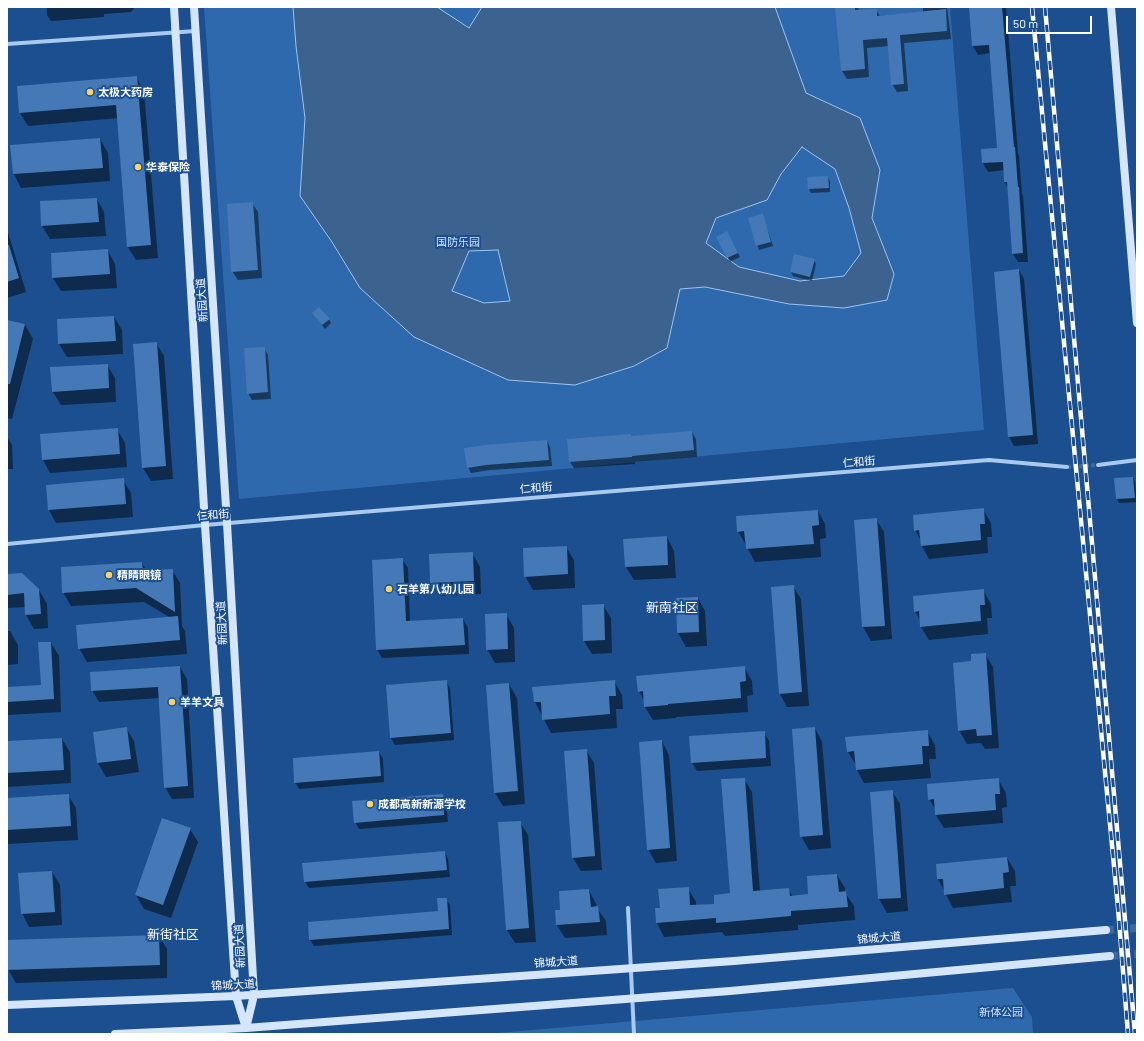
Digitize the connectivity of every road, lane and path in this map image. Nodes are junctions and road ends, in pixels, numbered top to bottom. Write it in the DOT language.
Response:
graph roads {
  1 [pos="174,7"];
  2 [pos="194,7"];
  3 [pos="1111,7"];
  4 [pos="196,30"];
  5 [pos="176,32"];
  6 [pos="7,44"];
  7 [pos="1136,308"];
  8 [pos="1137,323"];
  9 [pos="1137,460"];
  10 [pos="1098,465"];
  11 [pos="1067,467"];
  12 [pos="227,523"];
  13 [pos="205,525"];
  14 [pos="7,544"];
  15 [pos="628,908"];
  16 [pos="1106,930"];
  17 [pos="1110,956"];
  18 [pos="631,968"];
  19 [pos="254,995"];
  20 [pos="236,996"];
  21 [pos="632,999"];
  22 [pos="7,1005"];
  23 [pos="246,1031"];
  24 [pos="115,1034"];
  25 [pos="634,1034"];
  1 -- 5 [label="street, 新园大道"];
  2 -- 4 [label="street, 新园大道"];
  3 -- 7 [label="street"];
  4 -- 5 [label="street"];
  4 -- 12 [label="street, 新园大道"];
  5 -- 6 [label="street"];
  5 -- 13 [label="street, 新园大道"];
  7 -- 8 [label="street"];
  9 -- 10 [label="street"];
  11 -- 12 [label="street, 仁和街"];
  12 -- 13 [label="street, 仁和街"];
  12 -- 19 [label="street, 新园大道"];
  13 -- 14 [label="street, 仁和街"];
  13 -- 20 [label="street, 新园大道"];
  15 -- 18 [label="street"];
  16 -- 18 [label="street, 锦城大道"];
  17 -- 21 [label="street"];
  18 -- 19 [label="street, 锦城大道"];
  18 -- 21 [label="street"];
  19 -- 20 [label="street, 锦城大道"];
  19 -- 23 [label="street, 新园大道"];
  20 -- 22 [label="street, 锦城大道"];
  20 -- 23 [label="street, 新园大道"];
  21 -- 23 [label="street"];
  21 -- 25 [label="street"];
  23 -- 24 [label="street"];
}
